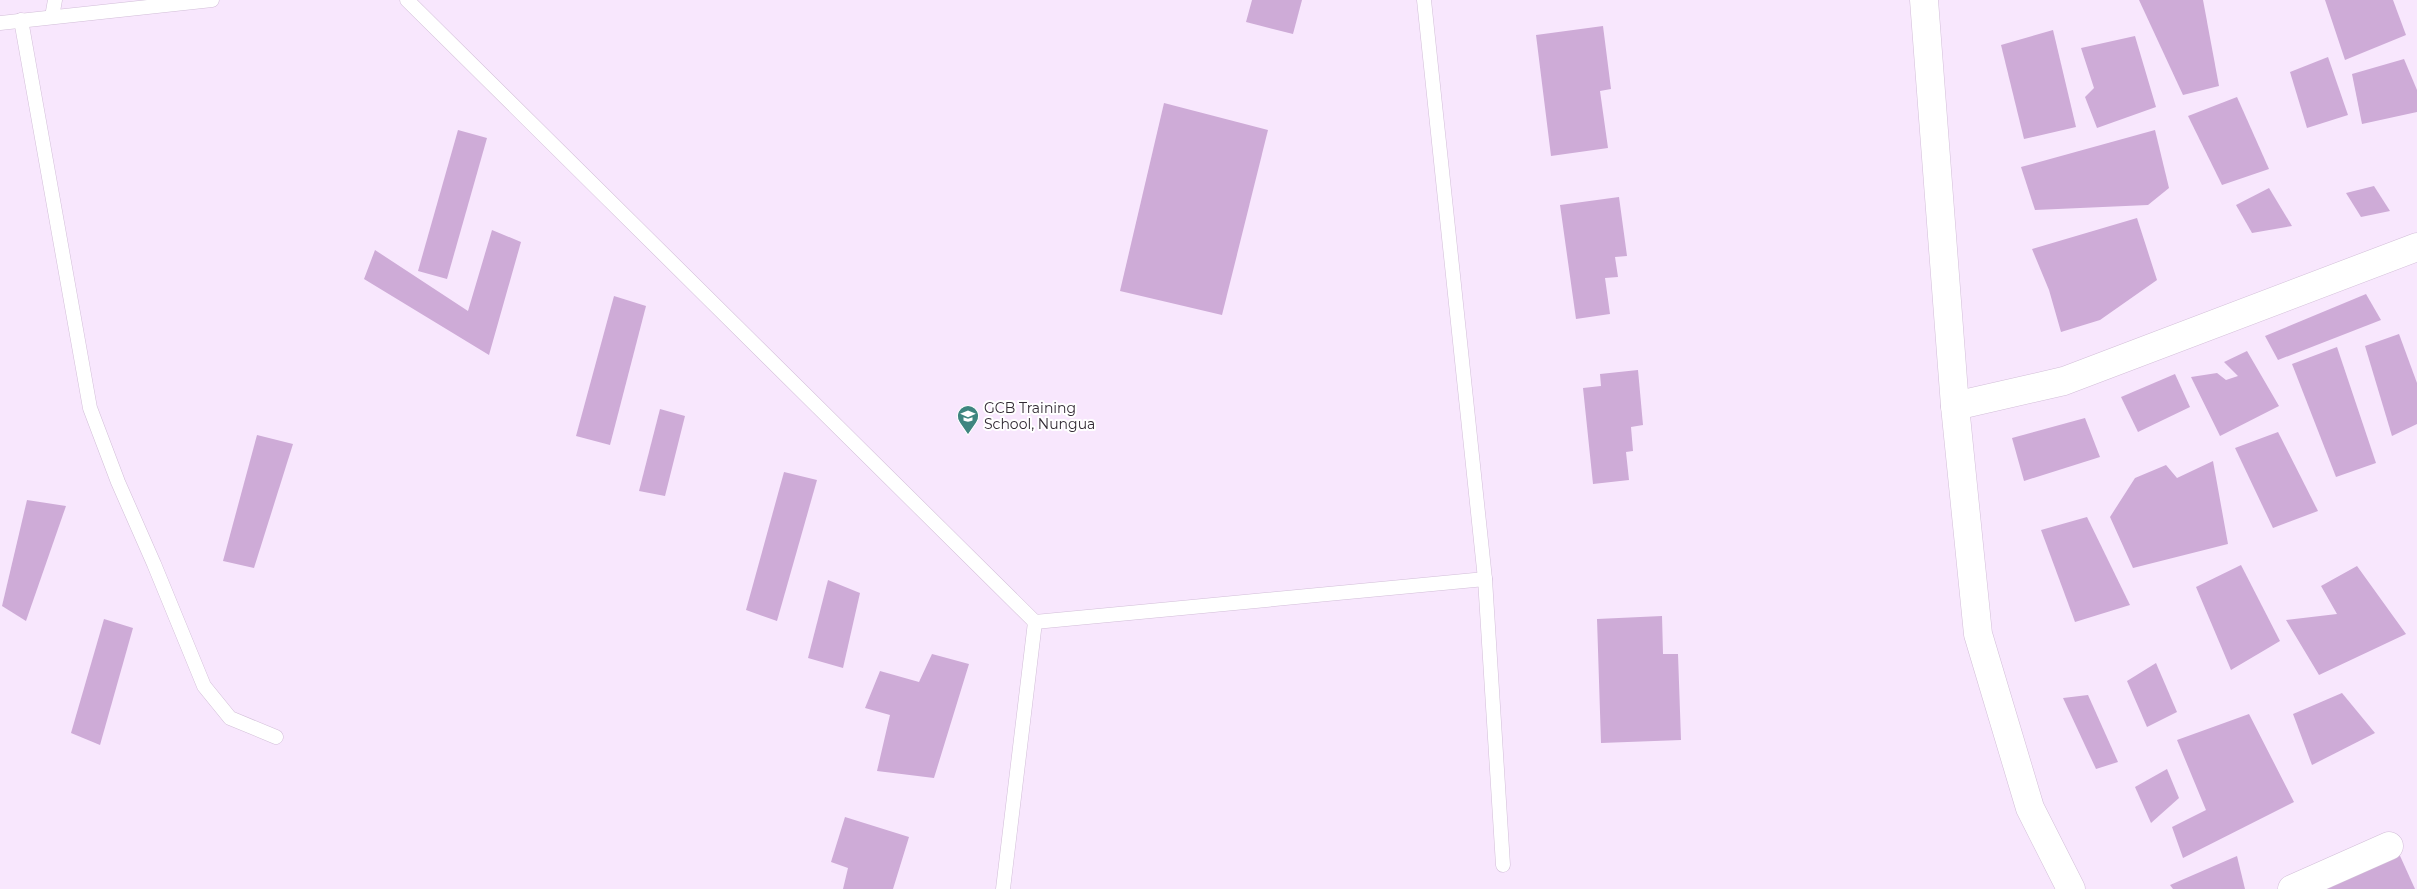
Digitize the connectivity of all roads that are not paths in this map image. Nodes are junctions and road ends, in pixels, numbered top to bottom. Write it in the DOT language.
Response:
graph roads {
  1 [pos="55,0"];
  2 [pos="212,0"];
  3 [pos="407,0"];
  4 [pos="1424,0"];
  5 [pos="1924,0"];
  6 [pos="52,17"];
  7 [pos="20,20"];
  8 [pos="0,23"];
  9 [pos="2417,247"];
  10 [pos="1955,406"];
  11 [pos="1485,579"];
  12 [pos="1035,622"];
  13 [pos="276,737"];
  14 [pos="2389,846"];
  15 [pos="1503,865"];
  16 [pos="1003,889"];
  17 [pos="2071,889"];
  18 [pos="2292,889"];
  1 -- 6 [label="lane"];
  2 -- 6 [label="lane"];
  3 -- 12 [label="lane"];
  4 -- 11 [label="lane"];
  5 -- 10 [label="street"];
  6 -- 7 [label="lane"];
  7 -- 8 [label="lane"];
  7 -- 13 [label="lane"];
  9 -- 10 [label="street"];
  10 -- 17 [label="street"];
  11 -- 12 [label="lane"];
  11 -- 15 [label="lane"];
  12 -- 16 [label="lane"];
  14 -- 18 [label="street"];
}
